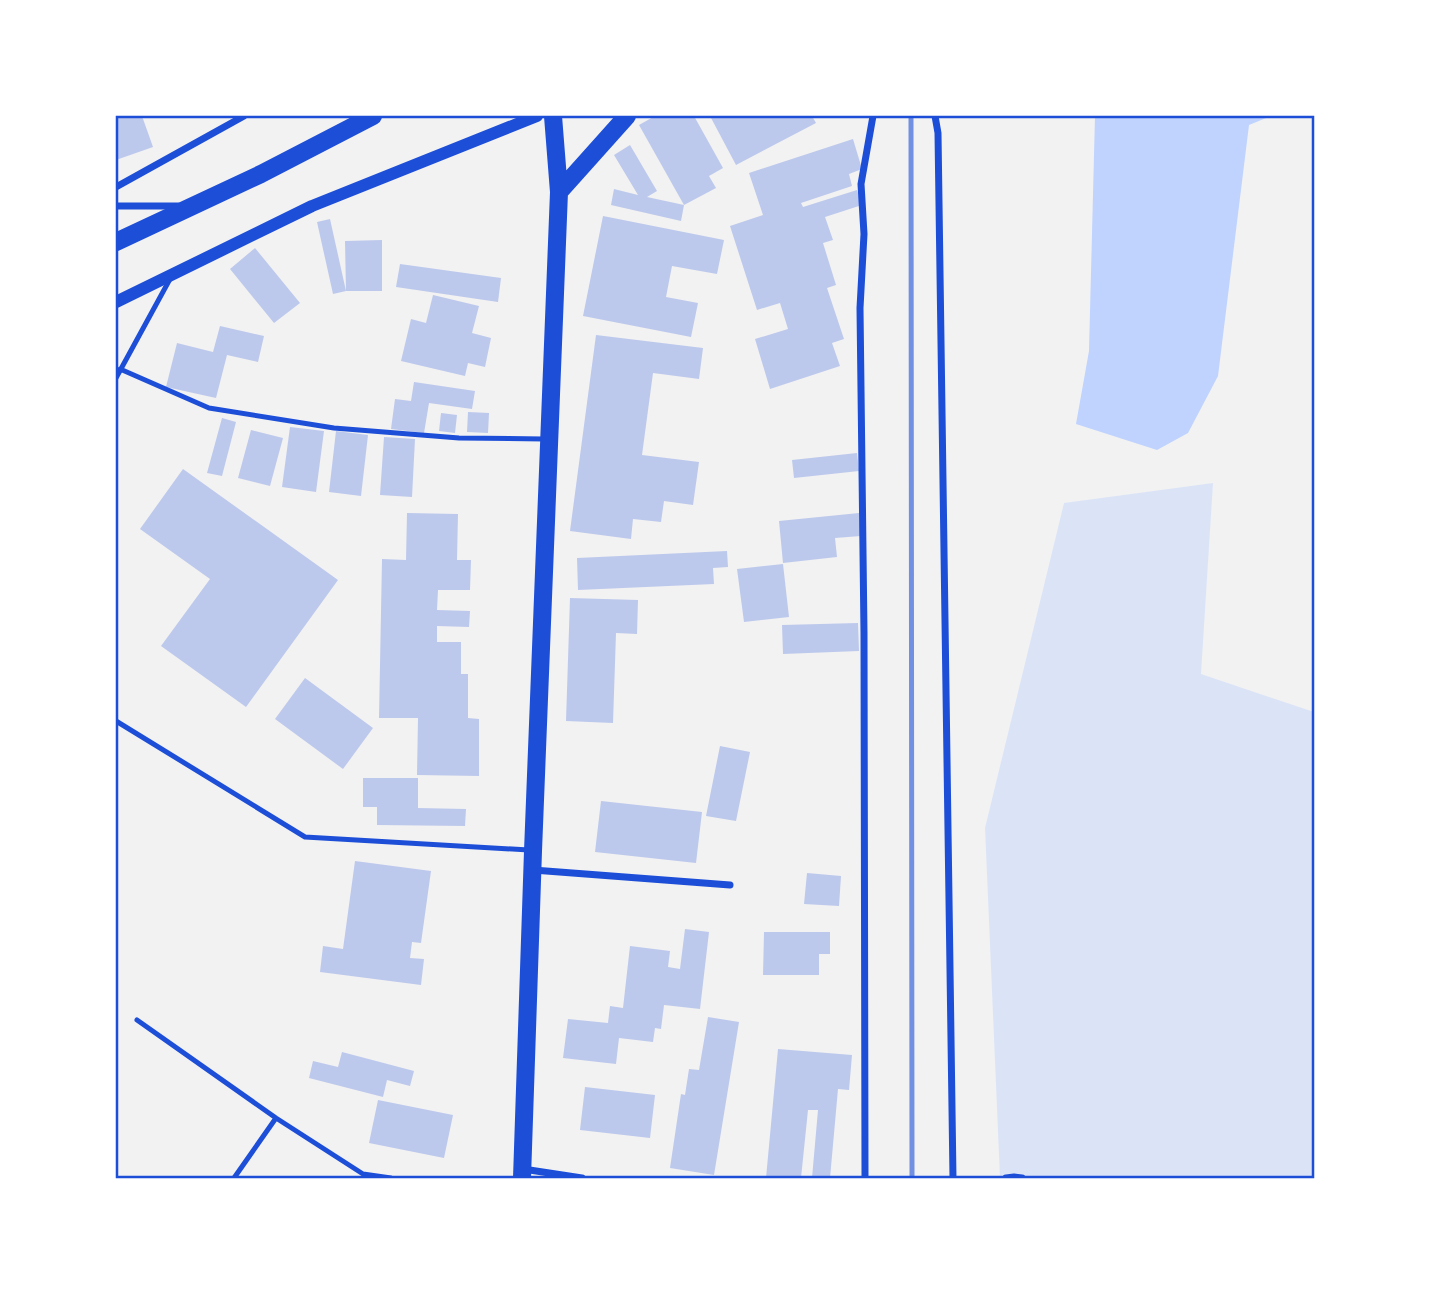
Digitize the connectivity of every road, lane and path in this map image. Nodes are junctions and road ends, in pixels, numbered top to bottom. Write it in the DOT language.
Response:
graph roads {
  1 [pos="244,116"];
  2 [pos="373,116"];
  3 [pos="537,116"];
  4 [pos="552,116"];
  5 [pos="627,116"];
  6 [pos="873,116"];
  7 [pos="935,116"];
  8 [pos="116,187"];
  9 [pos="559,192"];
  10 [pos="116,206"];
  11 [pos="192,207"];
  12 [pos="116,242"];
  13 [pos="174,271"];
  14 [pos="116,302"];
  15 [pos="120,369"];
  16 [pos="116,378"];
  17 [pos="549,439"];
  18 [pos="116,721"];
  19 [pos="533,850"];
  20 [pos="532,870"];
  21 [pos="730,885"];
  22 [pos="137,1020"];
  23 [pos="276,1118"];
  24 [pos="522,1174"];
  25 [pos="234,1178"];
  26 [pos="391,1178"];
  27 [pos="582,1178"];
  28 [pos="865,1178"];
  29 [pos="953,1178"];
  30 [pos="1006,1178"];
  31 [pos="1022,1178"];
  1 -- 8 [label="street"];
  2 -- 11 [label="main road"];
  3 -- 13 [label="street"];
  4 -- 9 [label="main road"];
  5 -- 9 [label="main road"];
  6 -- 28 [label="street"];
  7 -- 29 [label="street"];
  9 -- 17 [label="main road"];
  10 -- 11 [label="street"];
  11 -- 12 [label="main road"];
  13 -- 14 [label="street"];
  13 -- 15 [label="lane"];
  15 -- 16 [label="lane"];
  15 -- 17 [label="lane"];
  17 -- 19 [label="main road"];
  18 -- 19 [label="lane"];
  19 -- 20 [label="main road"];
  20 -- 21 [label="street"];
  20 -- 24 [label="main road"];
  22 -- 23 [label="lane"];
  23 -- 25 [label="lane"];
  23 -- 26 [label="lane"];
  24 -- 27 [label="street"];
  30 -- 31 [label="street"];
}
